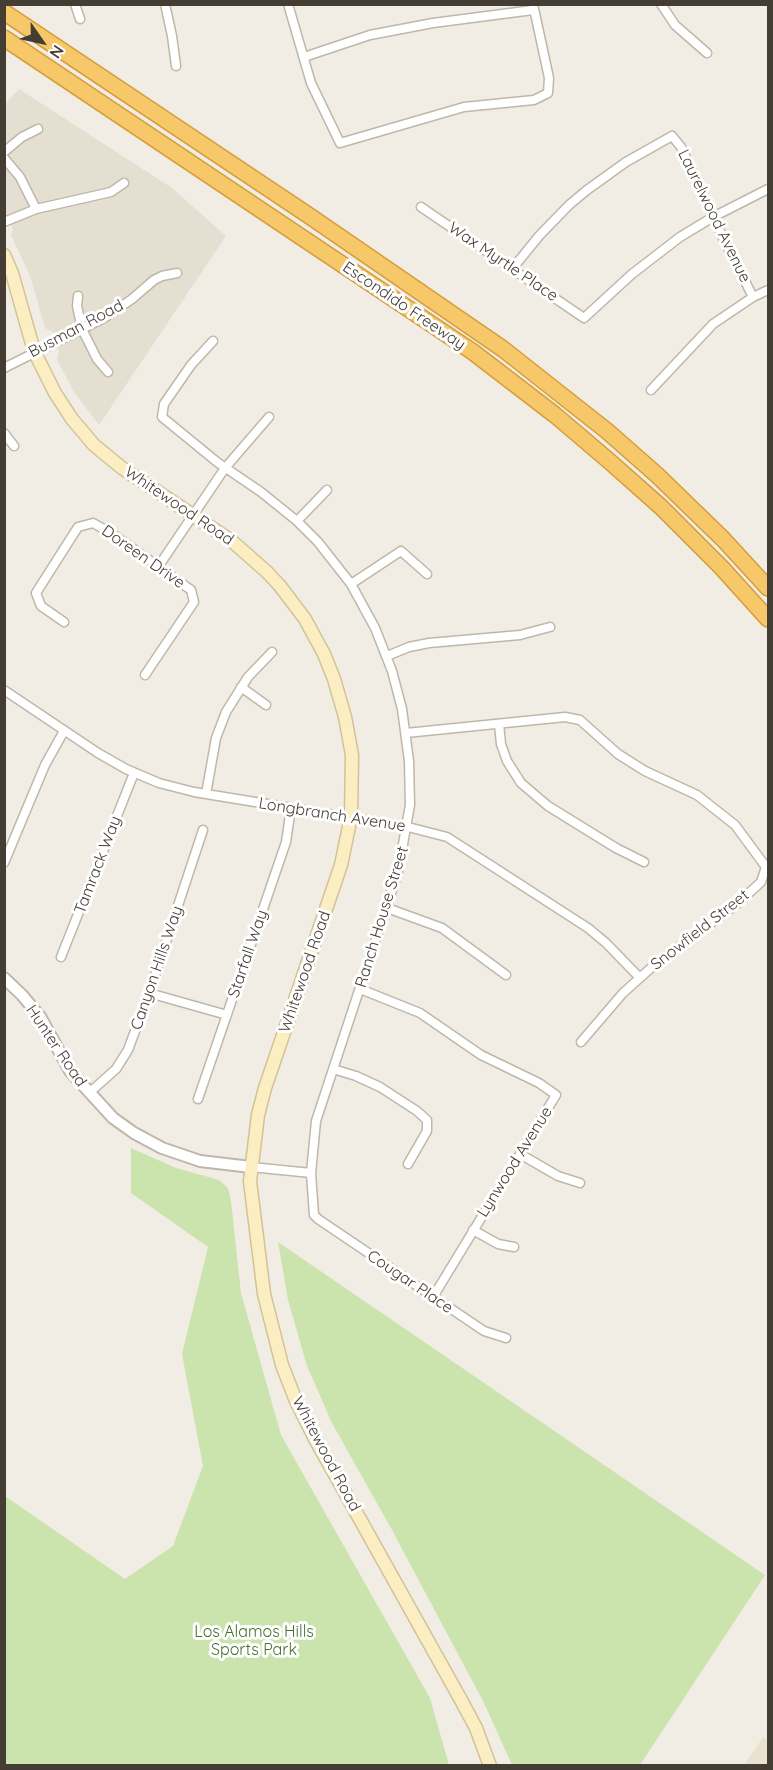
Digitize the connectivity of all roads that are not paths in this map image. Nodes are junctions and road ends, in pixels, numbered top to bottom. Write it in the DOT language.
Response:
graph roads {
  1 [pos="75,4"];
  2 [pos="165,4"];
  3 [pos="288,4"];
  4 [pos="661,4"];
  5 [pos="533,7"];
  6 [pos="4,12"];
  7 [pos="80,19"];
  8 [pos="4,38"];
  9 [pos="707,53"];
  10 [pos="304,57"];
  11 [pos="176,66"];
  12 [pos="38,129"];
  13 [pos="4,152"];
  14 [pos="4,158"];
  15 [pos="124,183"];
  16 [pos="768,189"];
  17 [pos="421,207"];
  18 [pos="36,209"];
  19 [pos="713,217"];
  20 [pos="4,222"];
  21 [pos="4,255"];
  22 [pos="513,268"];
  23 [pos="177,273"];
  24 [pos="768,290"];
  25 [pos="78,296"];
  26 [pos="753,297"];
  27 [pos="82,329"];
  28 [pos="213,341"];
  29 [pos="34,351"];
  30 [pos="4,368"];
  31 [pos="108,372"];
  32 [pos="651,390"];
  33 [pos="269,417"];
  34 [pos="4,433"];
  35 [pos="14,446"];
  36 [pos="225,468"];
  37 [pos="327,490"];
  38 [pos="193,515"];
  39 [pos="297,521"];
  40 [pos="158,567"];
  41 [pos="427,574"];
  42 [pos="351,584"];
  43 [pos="768,588"];
  44 [pos="768,619"];
  45 [pos="64,622"];
  46 [pos="550,627"];
  47 [pos="272,652"];
  48 [pos="387,656"];
  49 [pos="145,675"];
  50 [pos="241,687"];
  51 [pos="4,690"];
  52 [pos="266,705"];
  53 [pos="499,724"];
  54 [pos="64,731"];
  55 [pos="406,733"];
  56 [pos="134,772"];
  57 [pos="206,794"];
  58 [pos="291,808"];
  59 [pos="351,817"];
  60 [pos="408,827"];
  61 [pos="203,830"];
  62 [pos="644,862"];
  63 [pos="4,863"];
  64 [pos="387,908"];
  65 [pos="61,957"];
  66 [pos="506,975"];
  67 [pos="4,978"];
  68 [pos="640,978"];
  69 [pos="360,989"];
  70 [pos="149,993"];
  71 [pos="227,1015"];
  72 [pos="581,1042"];
  73 [pos="333,1069"];
  74 [pos="88,1093"];
  75 [pos="198,1099"];
  76 [pos="520,1154"];
  77 [pos="408,1164"];
  78 [pos="251,1167"];
  79 [pos="310,1173"];
  80 [pos="580,1183"];
  81 [pos="318,1219"];
  82 [pos="473,1230"];
  83 [pos="514,1247"];
  84 [pos="433,1297"];
  85 [pos="506,1338"];
  86 [pos="490,1766"];
  1 -- 7 [label="street"];
  2 -- 11 [label="street"];
  3 -- 10 [label="street"];
  4 -- 9 [label="street"];
  5 -- 10 [label="street"];
  5 -- 10 [label="street"];
  6 -- 43 [label="highway, Escondido Freeway"];
  8 -- 44 [label="highway, Escondido Freeway"];
  12 -- 13 [label="street"];
  14 -- 18 [label="street"];
  15 -- 18 [label="street"];
  16 -- 19 [label="street"];
  17 -- 22 [label="street, Wax Myrtle Place"];
  18 -- 20 [label="street"];
  19 -- 22 [label="street, Wax Myrtle Place"];
  19 -- 22 [label="street, Laurelwood Avenue"];
  19 -- 26 [label="street, Laurelwood Avenue"];
  21 -- 29 [label="main road, Whitewood Road"];
  23 -- 27 [label="street, Busman Road"];
  24 -- 26 [label="street"];
  25 -- 27 [label="street"];
  26 -- 32 [label="street"];
  27 -- 29 [label="street, Busman Road"];
  27 -- 31 [label="street"];
  28 -- 36 [label="street, Ranch House Street"];
  29 -- 30 [label="street, Busman Road"];
  29 -- 38 [label="main road, Whitewood Road"];
  33 -- 36 [label="street"];
  34 -- 35 [label="street"];
  36 -- 38 [label="street"];
  36 -- 39 [label="street, Ranch House Street"];
  37 -- 39 [label="street"];
  38 -- 40 [label="street"];
  38 -- 59 [label="main road, Whitewood Road"];
  39 -- 42 [label="street, Ranch House Street"];
  40 -- 45 [label="street, Doreen Drive"];
  40 -- 49 [label="street, Doreen Drive"];
  41 -- 42 [label="street"];
  42 -- 48 [label="street, Ranch House Street"];
  46 -- 48 [label="street"];
  47 -- 50 [label="street"];
  48 -- 55 [label="street, Ranch House Street"];
  50 -- 52 [label="street"];
  50 -- 57 [label="street"];
  51 -- 54 [label="street, Longbranch Avenue"];
  53 -- 55 [label="street"];
  53 -- 62 [label="street"];
  53 -- 68 [label="street, Snowfield Street"];
  54 -- 56 [label="street, Longbranch Avenue"];
  54 -- 63 [label="street"];
  55 -- 60 [label="street, Ranch House Street"];
  56 -- 57 [label="street, Longbranch Avenue"];
  56 -- 65 [label="street, Tamrack Way"];
  57 -- 58 [label="street, Longbranch Avenue"];
  58 -- 59 [label="street, Longbranch Avenue"];
  58 -- 71 [label="street, Starfall Way"];
  59 -- 60 [label="street, Longbranch Avenue"];
  59 -- 78 [label="main road, Whitewood Road"];
  60 -- 64 [label="street, Ranch House Street"];
  60 -- 68 [label="street, Longbranch Avenue"];
  61 -- 70 [label="street, Canyon Hills Way"];
  64 -- 66 [label="street"];
  64 -- 69 [label="street, Ranch House Street"];
  67 -- 74 [label="street, Hunter Road"];
  68 -- 72 [label="street, Snowfield Street"];
  69 -- 73 [label="street, Ranch House Street"];
  69 -- 76 [label="street, Lynwood Avenue"];
  70 -- 71 [label="street"];
  70 -- 74 [label="street, Canyon Hills Way"];
  71 -- 75 [label="street, Starfall Way"];
  73 -- 77 [label="street"];
  73 -- 79 [label="street, Ranch House Street"];
  74 -- 78 [label="street, Hunter Road"];
  76 -- 80 [label="street"];
  76 -- 82 [label="street, Lynwood Avenue"];
  78 -- 79 [label="street, Hunter Road"];
  78 -- 86 [label="main road, Whitewood Road"];
  79 -- 81 [label="street, Ranch House Street"];
  81 -- 84 [label="street, Cougar Place"];
  82 -- 83 [label="street"];
  82 -- 84 [label="street, Lynwood Avenue"];
  84 -- 85 [label="street, Cougar Place"];
}
